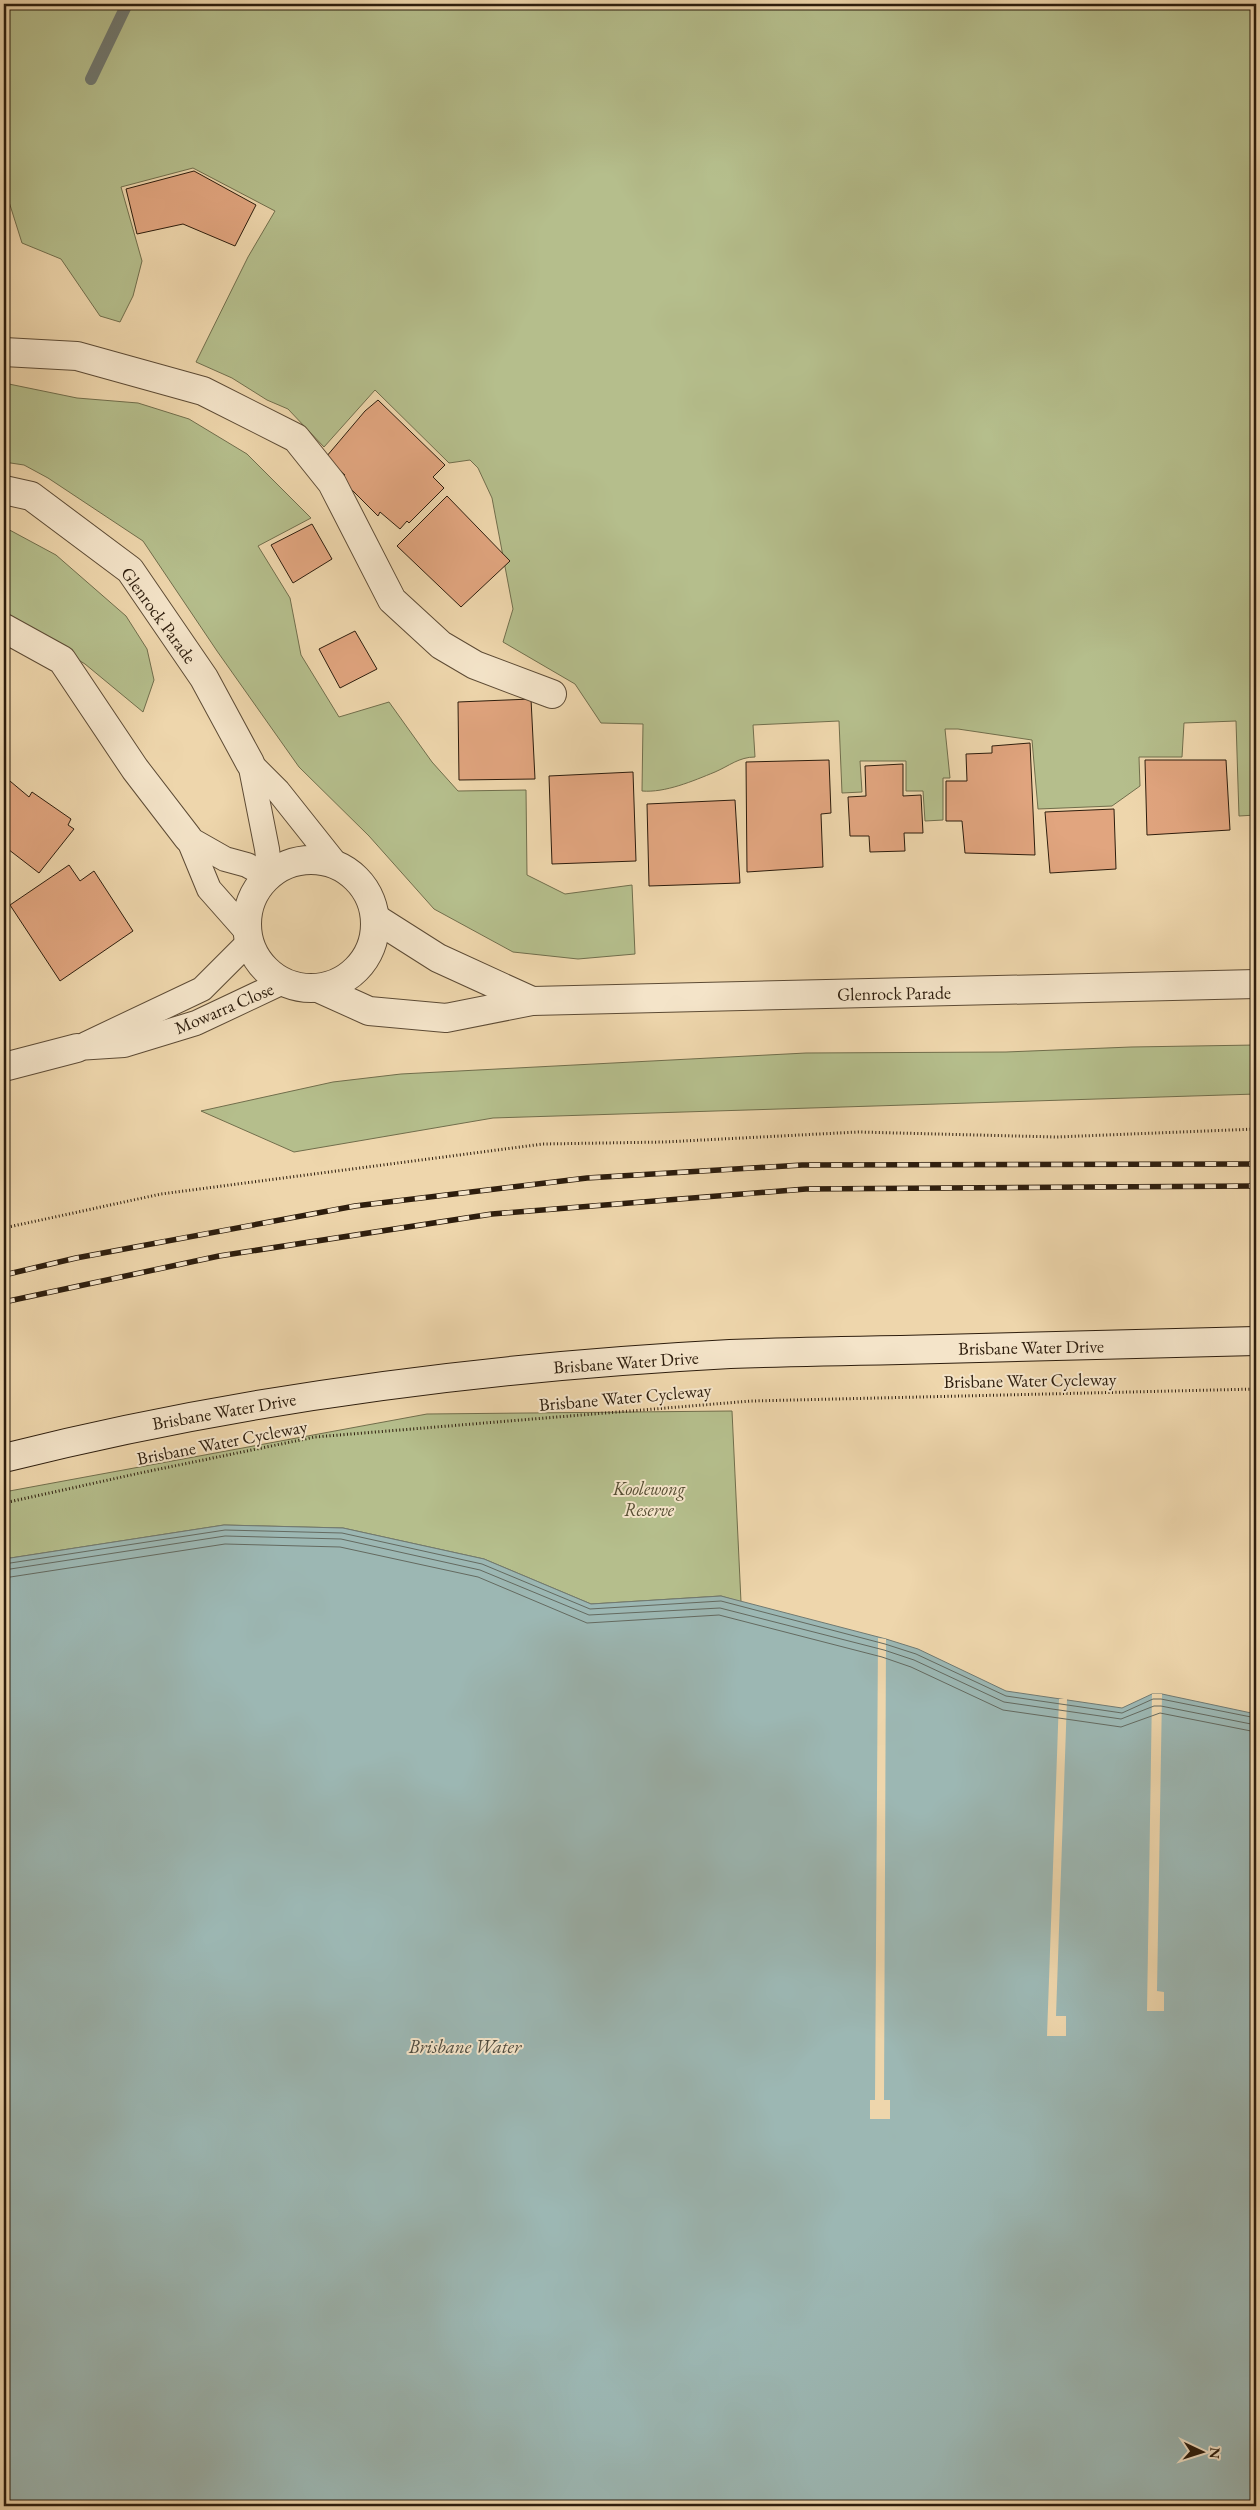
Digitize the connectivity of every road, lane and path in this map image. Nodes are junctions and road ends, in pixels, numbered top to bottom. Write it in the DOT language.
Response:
graph roads {
  1 [pos="4,352"];
  2 [pos="4,490"];
  3 [pos="4,628"];
  4 [pos="552,694"];
  5 [pos="250,763"];
  6 [pos="188,838"];
  7 [pos="336,864"];
  8 [pos="269,875"];
  9 [pos="375,918"];
  10 [pos="248,937"];
  11 [pos="283,982"];
  12 [pos="1256,984"];
  13 [pos="318,988"];
  14 [pos="532,1001"];
  15 [pos="77,1048"];
  16 [pos="4,1067"];
  17 [pos="1256,1129"];
  18 [pos="4,1228"];
  19 [pos="1256,1341"];
  20 [pos="1256,1389"];
  21 [pos="4,1458"];
  22 [pos="4,1503"];
  1 -- 4 [label="street"];
  2 -- 5 [label="street, Glenrock Parade"];
  3 -- 6 [label="street, Glenrock Parade"];
  5 -- 7 [label="lane, Glenrock Parade"];
  5 -- 8 [label="lane, Glenrock Parade"];
  6 -- 8 [label="lane, Glenrock Parade"];
  6 -- 10 [label="lane, Glenrock Parade"];
  7 -- 8 [label="street, Glenrock Parade"];
  7 -- 9 [label="street, Glenrock Parade"];
  8 -- 10 [label="street, Glenrock Parade"];
  9 -- 13 [label="street, Glenrock Parade"];
  9 -- 14 [label="street, Glenrock Parade"];
  10 -- 11 [label="street, Glenrock Parade"];
  10 -- 15 [label="lane, Mowarra Close"];
  11 -- 13 [label="street, Glenrock Parade"];
  11 -- 15 [label="lane, Mowarra Close"];
  12 -- 14 [label="street, Glenrock Parade"];
  13 -- 14 [label="street, Glenrock Parade"];
  15 -- 16 [label="street, Mowarra Close"];
  17 -- 18 [label="path"];
  19 -- 21 [label="street, Brisbane Water Drive"];
  20 -- 22 [label="path, Brisbane Water Cycleway"];
}
